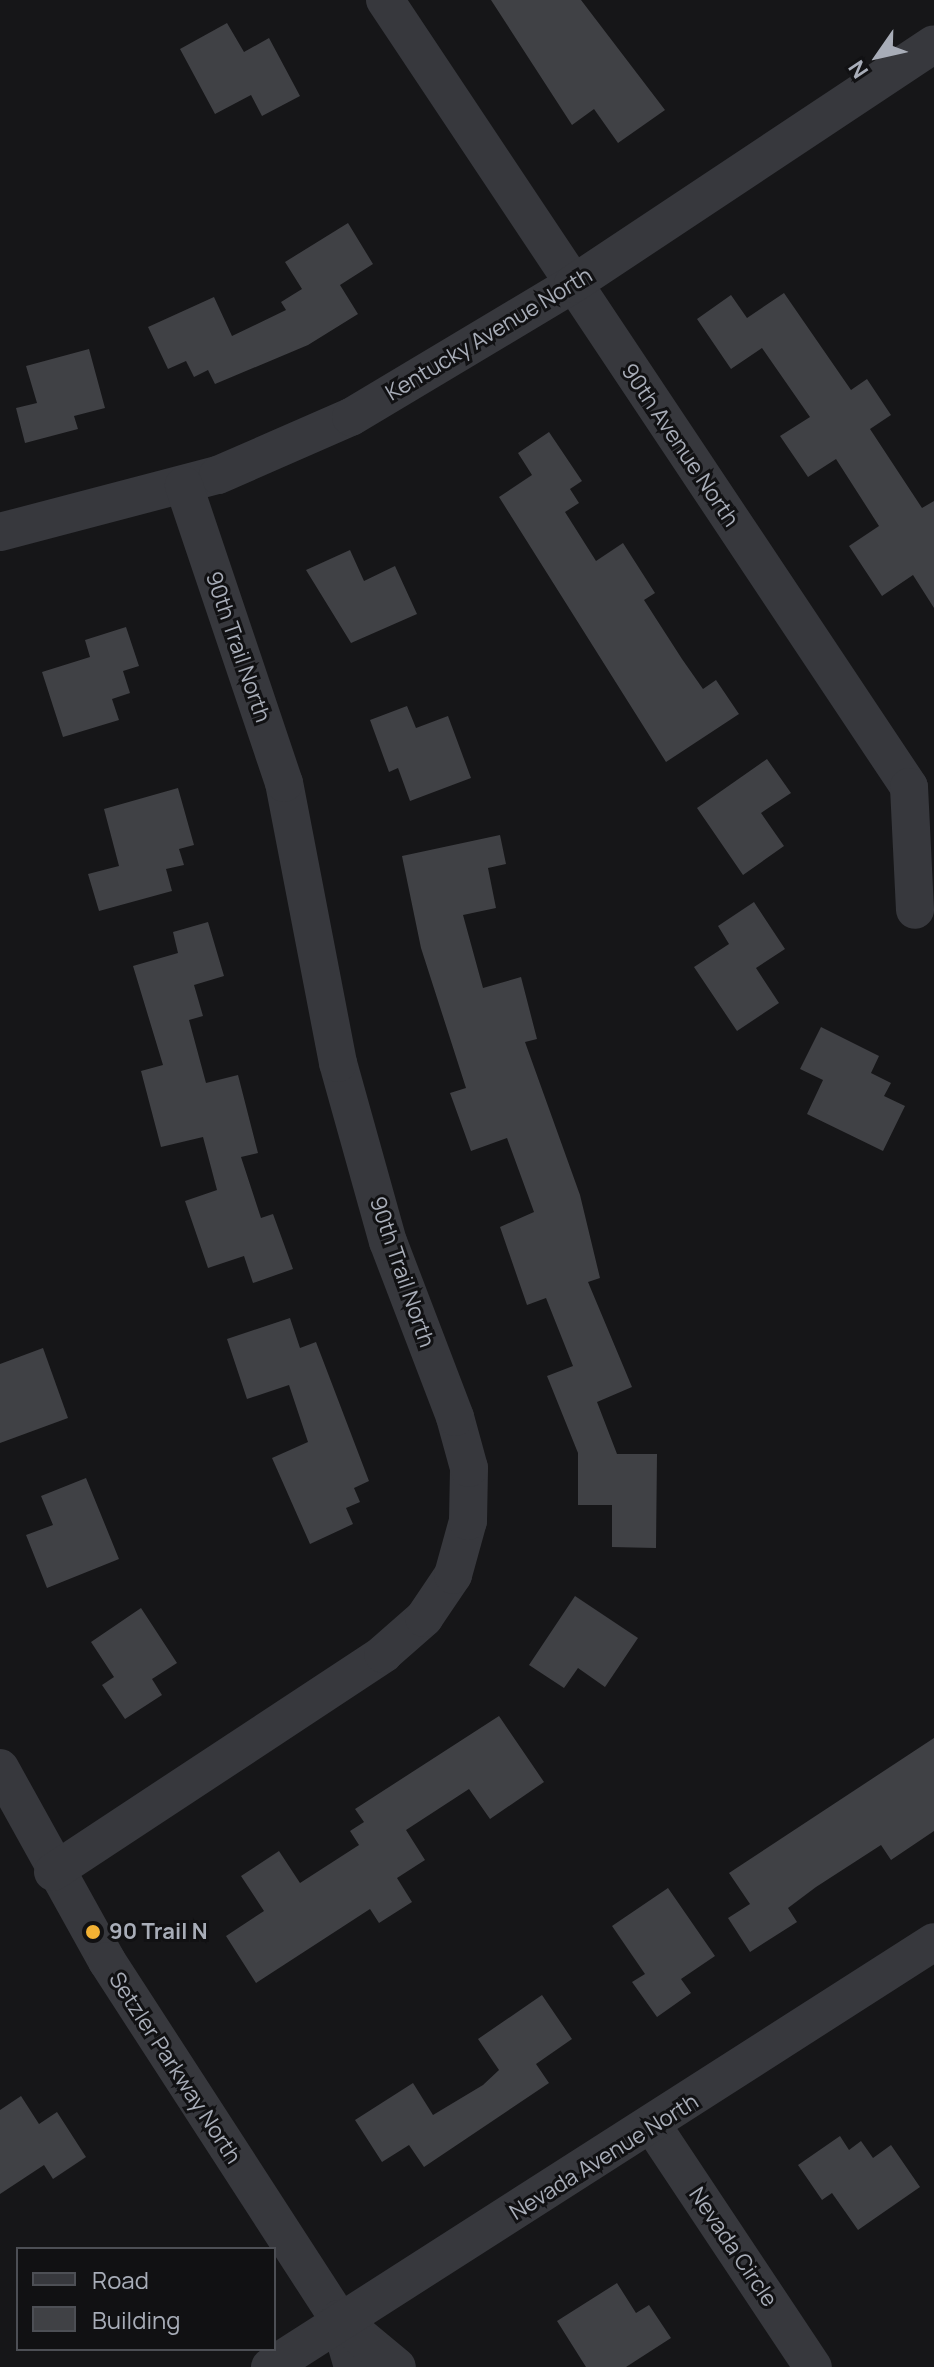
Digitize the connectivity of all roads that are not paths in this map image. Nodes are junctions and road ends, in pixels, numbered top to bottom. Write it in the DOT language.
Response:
graph roads {
  1 [pos="385,0"];
  2 [pos="934,44"];
  3 [pos="573,284"];
  4 [pos="184,485"];
  5 [pos="0,532"];
  6 [pos="915,910"];
  7 [pos="0,1768"];
  8 [pos="53,1872"];
  9 [pos="934,1942"];
  10 [pos="654,2128"];
  11 [pos="339,2319"];
  12 [pos="270,2367"];
  13 [pos="353,2367"];
  14 [pos="397,2367"];
  15 [pos="813,2367"];
  1 -- 3 [label="street, 90th Avenue North"];
  2 -- 3 [label="street, Kentucky Avenue North"];
  3 -- 4 [label="street, Kentucky Avenue North"];
  3 -- 6 [label="street, 90th Avenue North"];
  4 -- 5 [label="street, Kentucky Avenue North"];
  4 -- 8 [label="street, 90th Trail North"];
  7 -- 8 [label="street, Setzler Parkway North"];
  8 -- 11 [label="street, Setzler Parkway North"];
  9 -- 10 [label="street, Nevada Avenue North"];
  10 -- 11 [label="street, Nevada Avenue North"];
  10 -- 15 [label="street, Nevada Circle"];
  11 -- 12 [label="street, Nevada Avenue North"];
  11 -- 13 [label="street, Setzler Parkway North"];
  11 -- 14 [label="street, Setzler Parkway North"];
}
